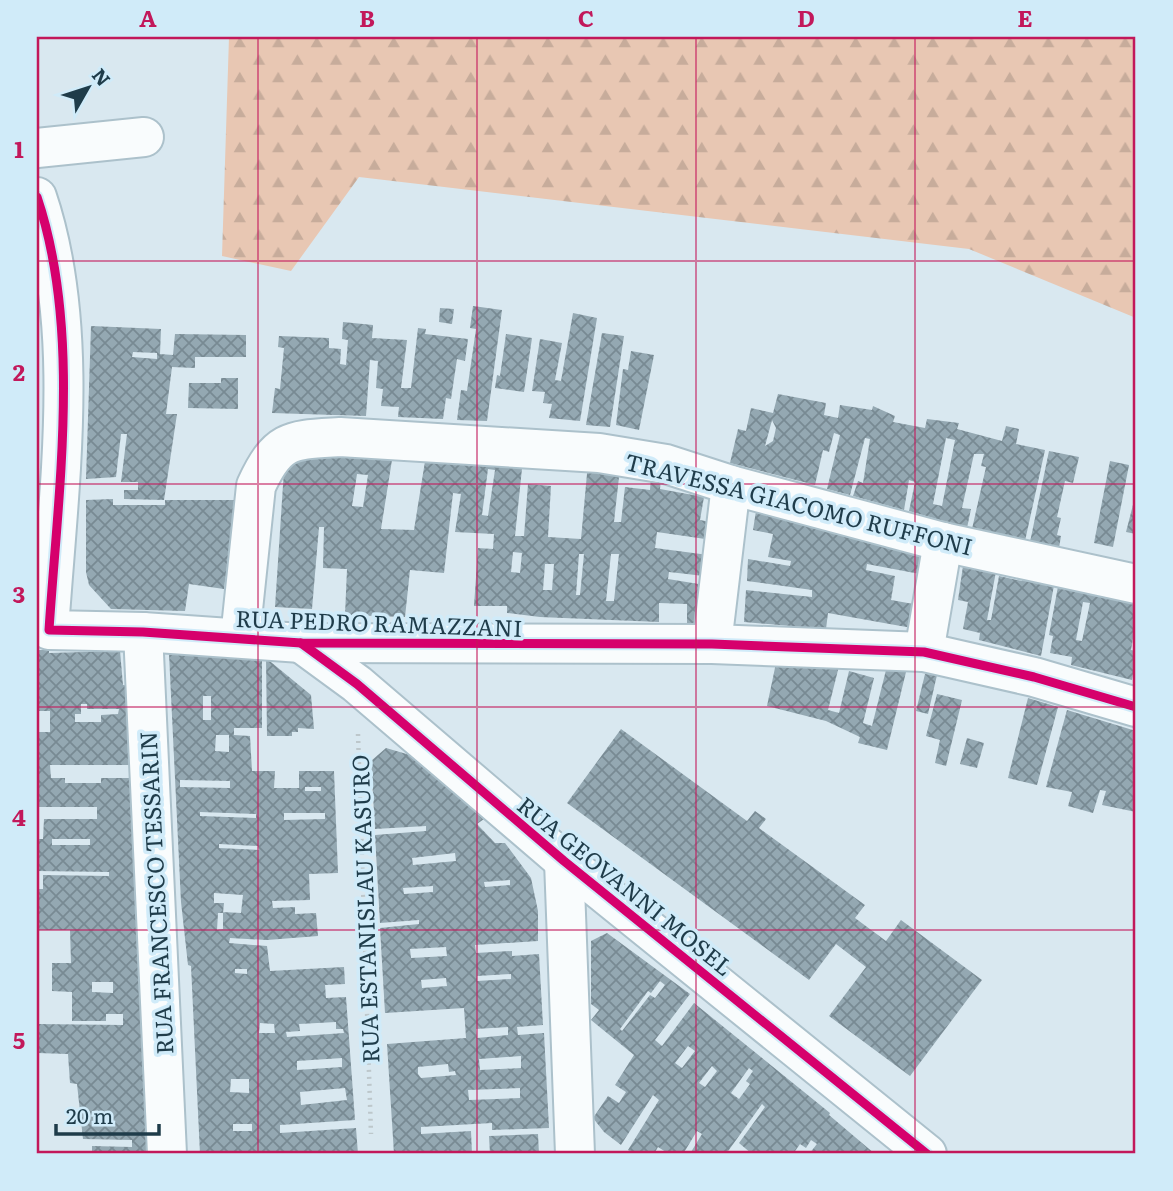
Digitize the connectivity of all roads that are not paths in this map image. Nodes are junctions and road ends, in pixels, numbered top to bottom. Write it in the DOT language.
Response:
graph roads {
  1 [pos="144,137"];
  2 [pos="37,148"];
  3 [pos="37,197"];
  4 [pos="731,485"];
  5 [pos="943,542"];
  6 [pos="1136,584"];
  7 [pos="43,630"];
  8 [pos="143,632"];
  9 [pos="240,638"];
  10 [pos="302,643"];
  11 [pos="712,644"];
  12 [pos="924,652"];
  13 [pos="1136,707"];
  14 [pos="564,861"];
  15 [pos="584,1147"];
  16 [pos="167,1154"];
  17 [pos="927,1154"];
  1 -- 2 [label="street"];
  3 -- 7 [label="street, RUA PEDRO RAMAZZANI"];
  4 -- 5 [label="street, TRAVESSA GIACOMO RUFFONI"];
  4 -- 9 [label="street, TRAVESSA GIACOMO RUFFONI"];
  4 -- 11 [label="street"];
  5 -- 6 [label="street, TRAVESSA GIACOMO RUFFONI"];
  5 -- 12 [label="street"];
  7 -- 8 [label="street, RUA PEDRO RAMAZZANI"];
  8 -- 9 [label="street, RUA PEDRO RAMAZZANI"];
  8 -- 16 [label="street, RUA FRANCESCO TESSARIN"];
  9 -- 10 [label="street, RUA PEDRO RAMAZZANI"];
  10 -- 11 [label="street, RUA PEDRO RAMAZZANI"];
  10 -- 14 [label="street, RUA GEOVANNI MOSEL"];
  11 -- 12 [label="street, RUA PEDRO RAMAZZANI"];
  12 -- 13 [label="street, RUA PEDRO RAMAZZANI"];
  14 -- 15 [label="street"];
  14 -- 17 [label="street, RUA GEOVANNI MOSEL"];
}
